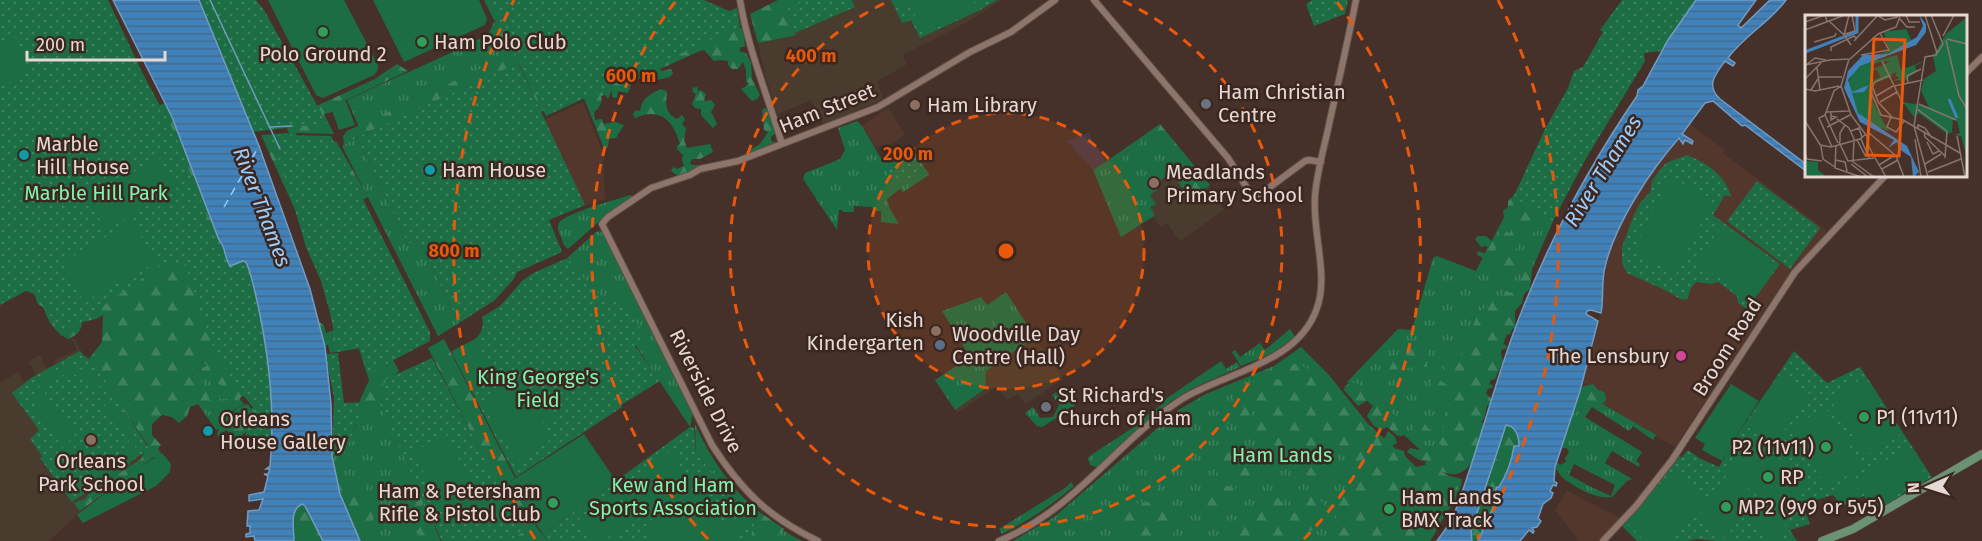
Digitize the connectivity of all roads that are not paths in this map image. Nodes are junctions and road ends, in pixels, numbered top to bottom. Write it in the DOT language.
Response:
graph roads {
  1 [pos="740,0"];
  2 [pos="1055,0"];
  3 [pos="1094,0"];
  4 [pos="1356,0"];
  5 [pos="1982,57"];
  6 [pos="1967,71"];
  7 [pos="782,144"];
  8 [pos="1321,162"];
  9 [pos="1884,177"];
  10 [pos="602,224"];
  11 [pos="1982,454"];
  12 [pos="818,541"];
  13 [pos="999,541"];
  14 [pos="1603,541"];
  15 [pos="1822,541"];
  1 -- 7 [label="street"];
  2 -- 7 [label="street, Ham Street"];
  3 -- 8 [label="street"];
  4 -- 8 [label="street"];
  5 -- 6 [label="street"];
  7 -- 10 [label="street, Ham Street"];
  8 -- 13 [label="street"];
  9 -- 14 [label="street, Broom Road"];
  10 -- 12 [label="street, Riverside Drive"];
  11 -- 15 [label="main road"];
}
